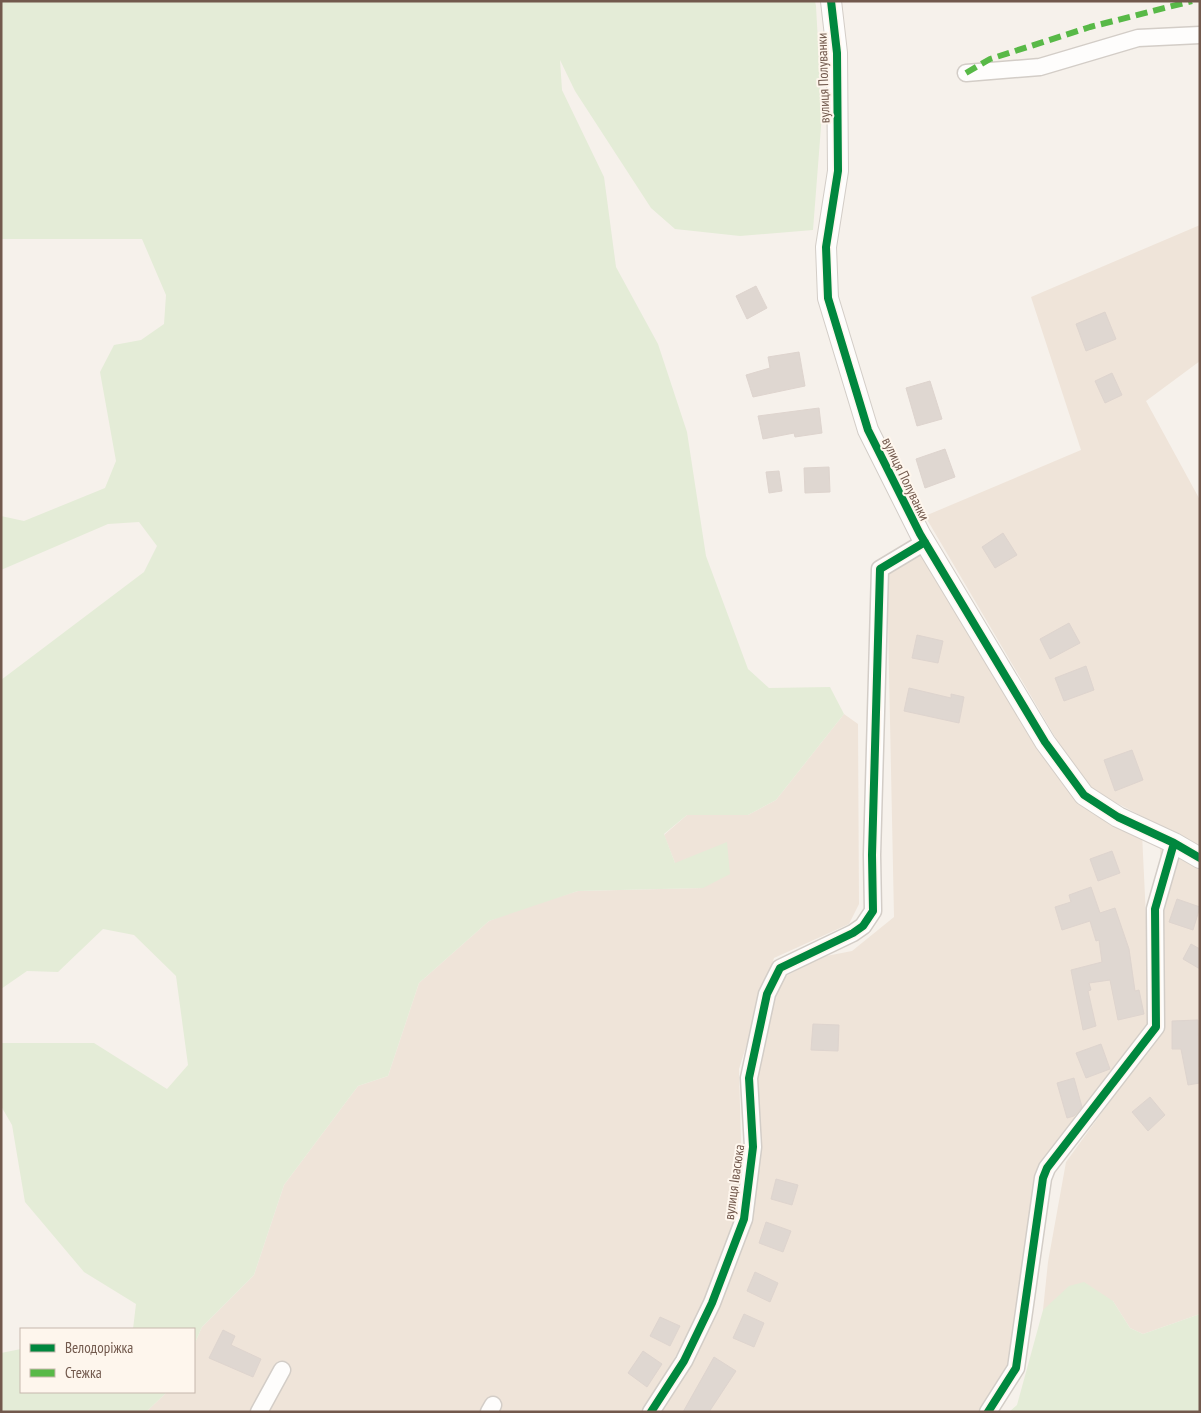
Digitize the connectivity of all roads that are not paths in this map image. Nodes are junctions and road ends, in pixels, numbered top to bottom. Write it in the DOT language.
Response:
graph roads {
  1 [pos="831,1"];
  2 [pos="1200,35"];
  3 [pos="966,73"];
  4 [pos="925,542"];
  5 [pos="1174,843"];
  6 [pos="1200,858"];
  7 [pos="282,1370"];
  8 [pos="259,1412"];
  9 [pos="651,1412"];
  10 [pos="988,1412"];
  1 -- 4 [label="street, вулиця Полуванки"];
  2 -- 3 [label="street"];
  4 -- 5 [label="street, вулиця Полуванки"];
  4 -- 9 [label="street, вулиця Івасюка"];
  5 -- 6 [label="street, вулиця Полуванки"];
  5 -- 10 [label="street"];
  7 -- 8 [label="street"];
}
